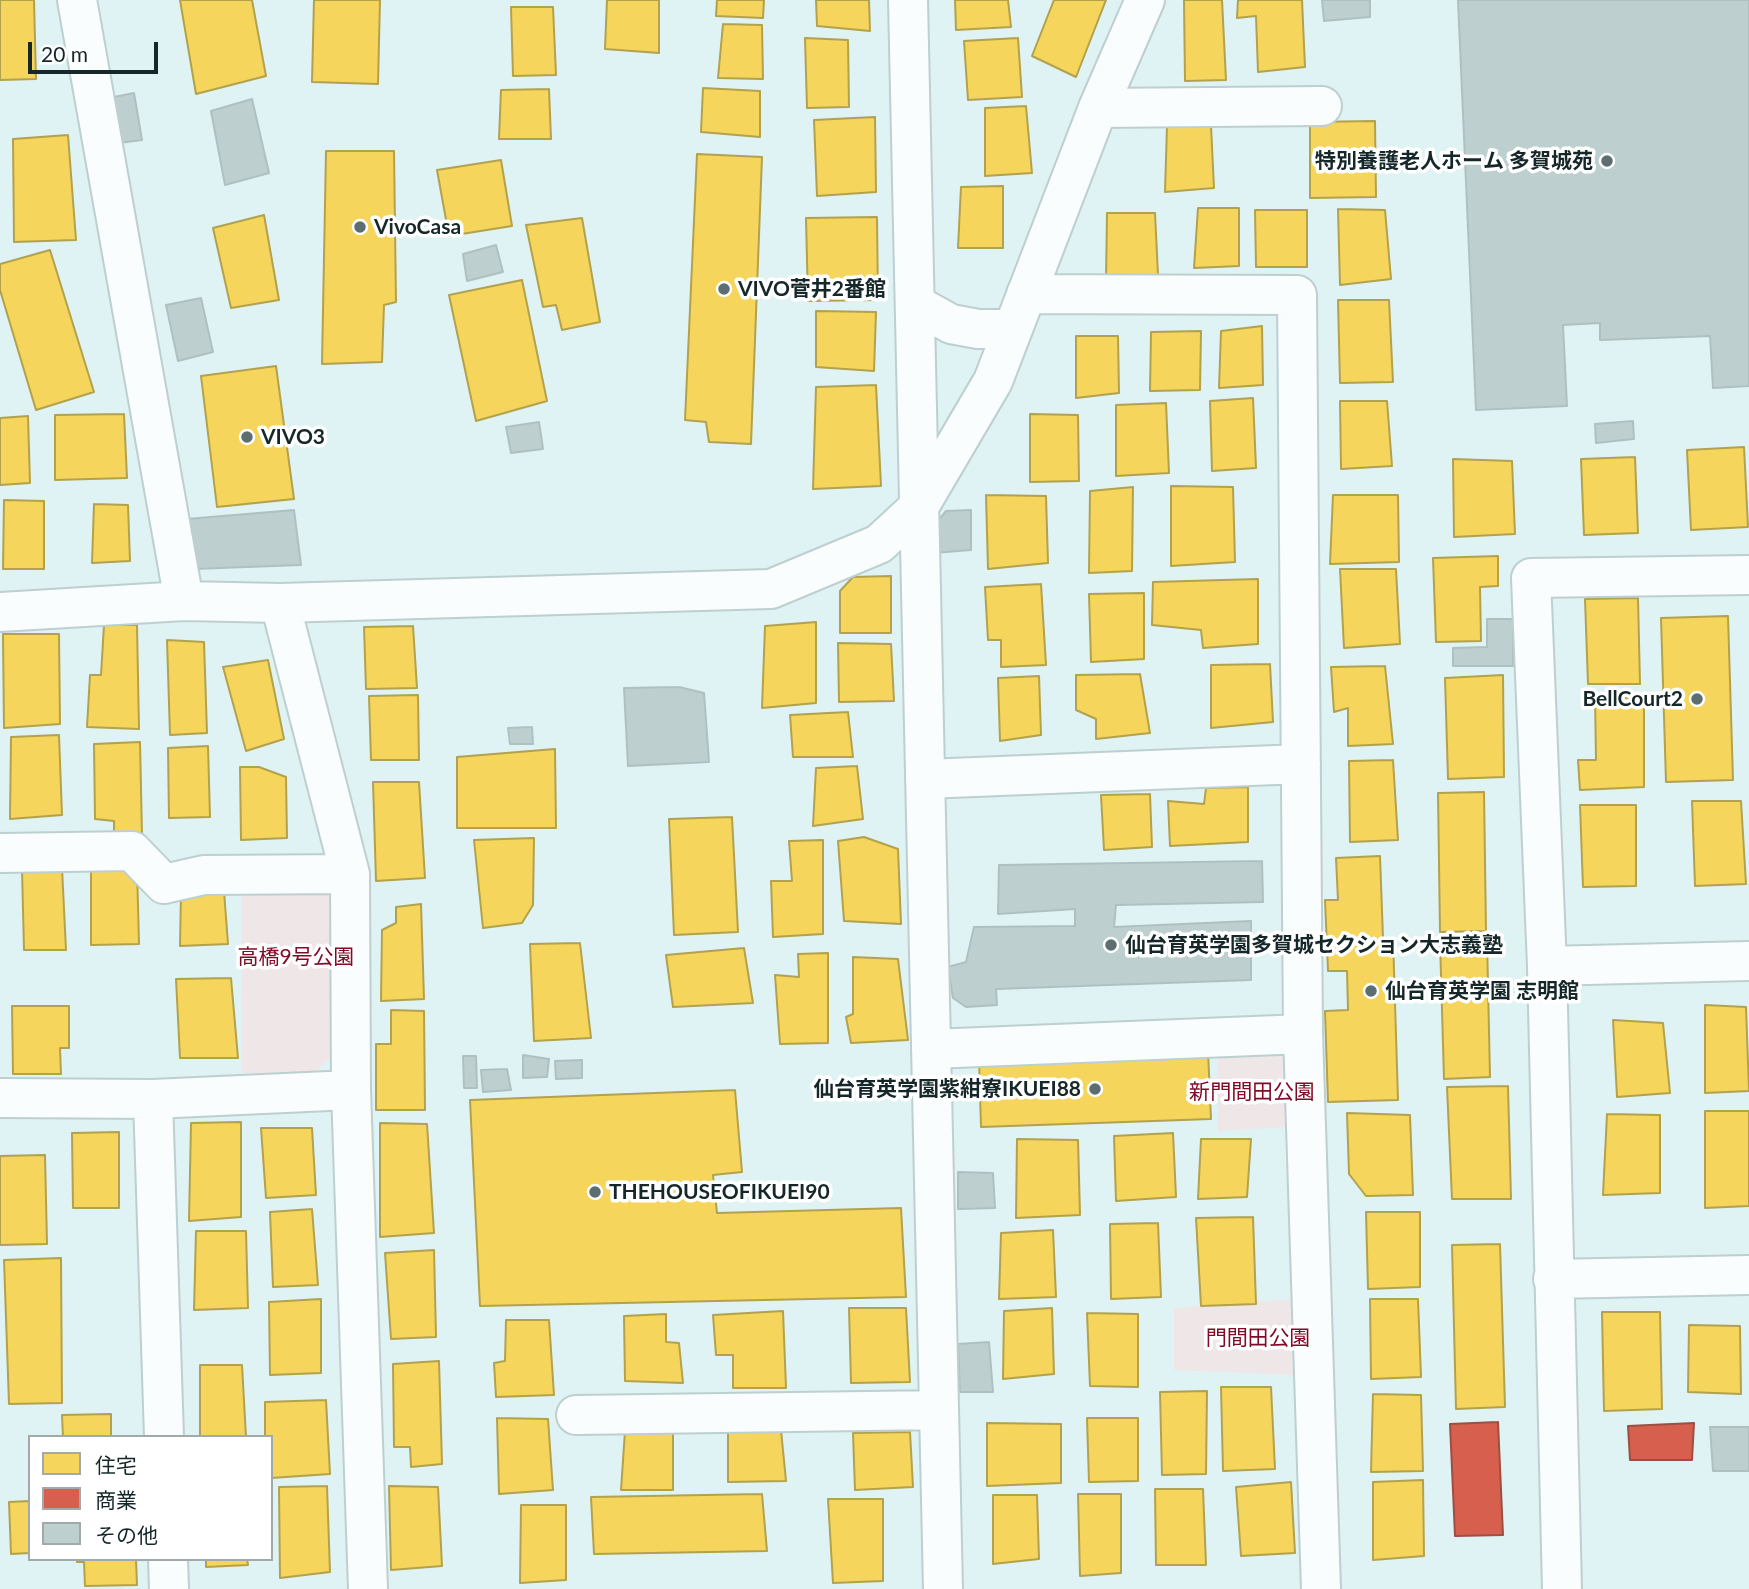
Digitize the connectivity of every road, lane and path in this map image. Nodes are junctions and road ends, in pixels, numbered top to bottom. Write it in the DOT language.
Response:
graph roads {
  1 [pos="78,0"];
  2 [pos="908,0"];
  3 [pos="1145,0"];
  4 [pos="1322,106"];
  5 [pos="1098,108"];
  6 [pos="915,304"];
  7 [pos="1019,312"];
  8 [pos="919,507"];
  9 [pos="1749,575"];
  10 [pos="184,601"];
  11 [pos="280,603"];
  12 [pos="0,612"];
  13 [pos="1301,764"];
  14 [pos="925,779"];
  15 [pos="0,852"];
  16 [pos="350,874"];
  17 [pos="1749,961"];
  18 [pos="1547,966"];
  19 [pos="1303,1034"];
  20 [pos="931,1049"];
  21 [pos="351,1090"];
  22 [pos="0,1098"];
  23 [pos="153,1099"];
  24 [pos="1749,1275"];
  25 [pos="1553,1279"];
  26 [pos="939,1410"];
  27 [pos="576,1415"];
  28 [pos="164,1435"];
  29 [pos="168,1561"];
  30 [pos="169,1589"];
  31 [pos="368,1589"];
  32 [pos="943,1589"];
  33 [pos="1321,1589"];
  34 [pos="1562,1589"];
  1 -- 10 [label="street"];
  2 -- 6 [label="street"];
  3 -- 5 [label="street"];
  4 -- 5 [label="street"];
  5 -- 7 [label="street"];
  6 -- 7 [label="street"];
  6 -- 8 [label="street"];
  7 -- 8 [label="street"];
  7 -- 13 [label="street"];
  8 -- 11 [label="street"];
  8 -- 14 [label="street"];
  9 -- 18 [label="street"];
  10 -- 11 [label="street"];
  10 -- 12 [label="street"];
  11 -- 16 [label="street"];
  13 -- 14 [label="street"];
  13 -- 19 [label="street"];
  14 -- 20 [label="street"];
  15 -- 16 [label="street"];
  16 -- 21 [label="street"];
  17 -- 18 [label="street"];
  18 -- 25 [label="street"];
  19 -- 20 [label="street"];
  19 -- 33 [label="street"];
  20 -- 26 [label="street"];
  21 -- 23 [label="street"];
  21 -- 31 [label="street"];
  22 -- 23 [label="street"];
  23 -- 28 [label="street"];
  24 -- 25 [label="street"];
  25 -- 34 [label="street"];
  26 -- 27 [label="street"];
  26 -- 32 [label="street"];
  29 -- 30 [label="street"];
}
